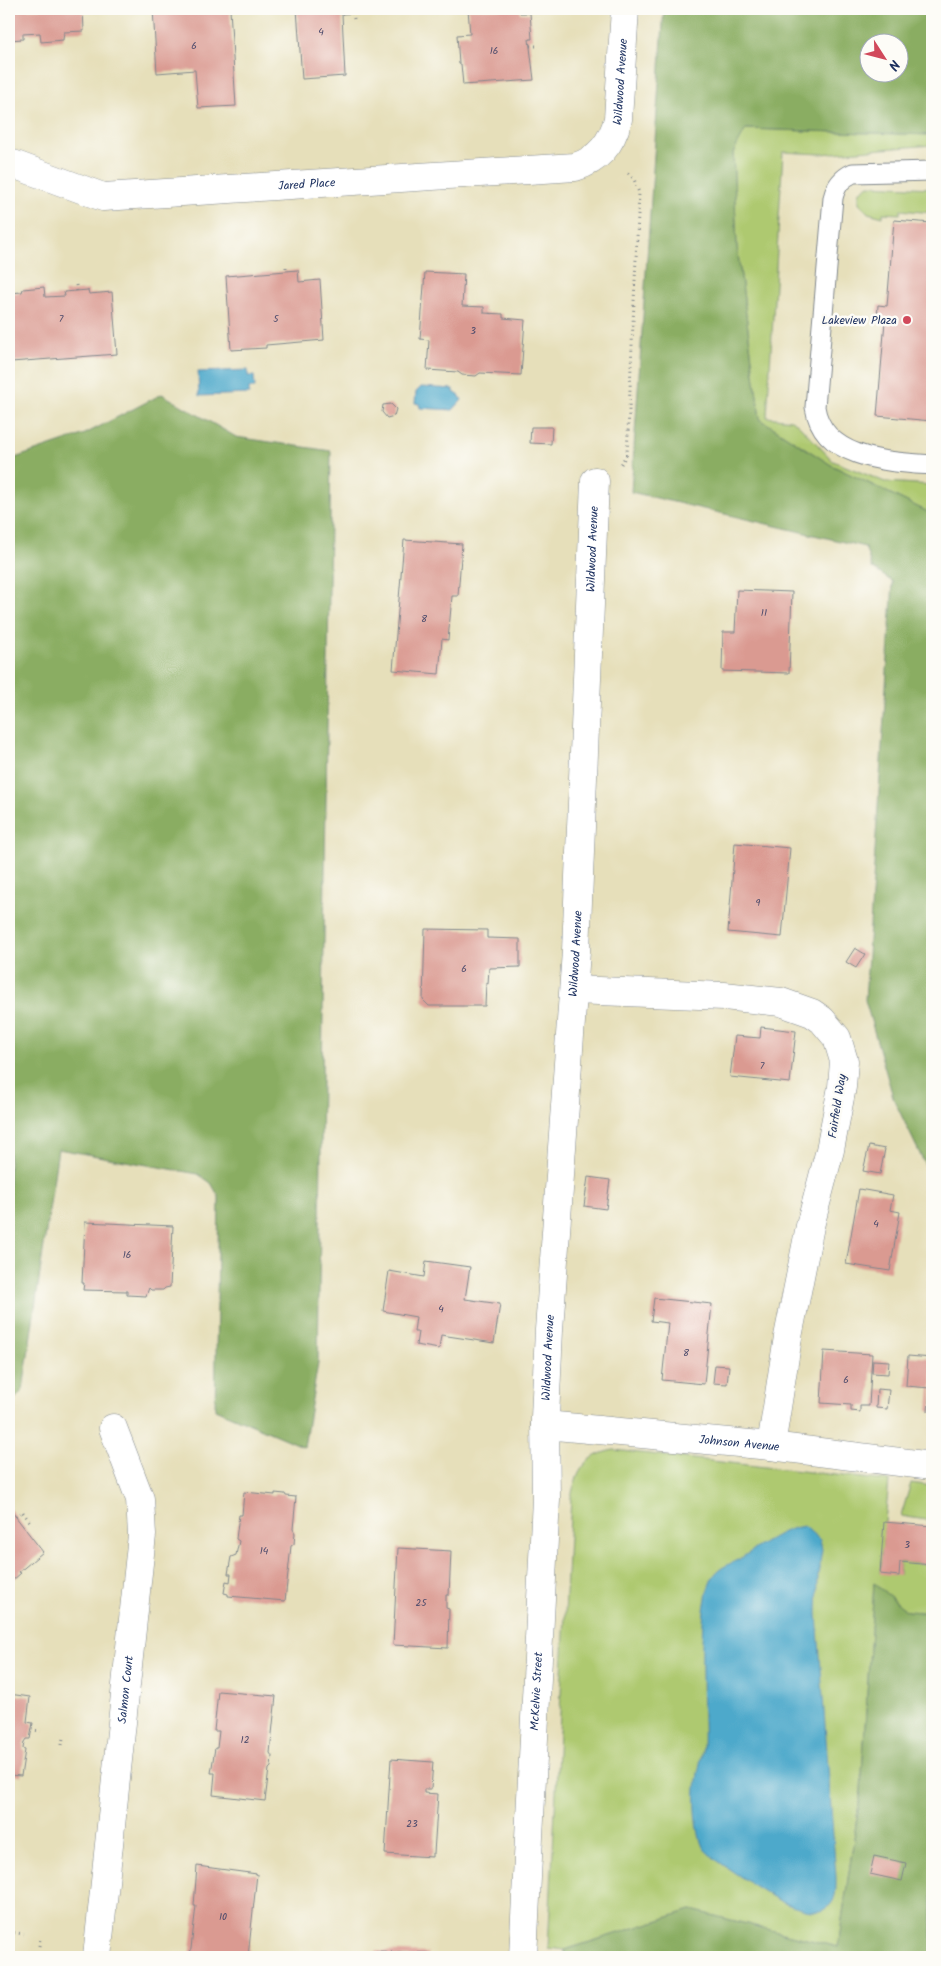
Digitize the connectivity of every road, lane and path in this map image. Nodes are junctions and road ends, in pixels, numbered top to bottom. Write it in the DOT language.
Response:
graph roads {
  1 [pos="625,9"];
  2 [pos="353,13"];
  3 [pos="354,19"];
  4 [pos="530,46"];
  5 [pos="537,46"];
  6 [pos="603,151"];
  7 [pos="13,164"];
  8 [pos="932,170"];
  9 [pos="286,267"];
  10 [pos="286,271"];
  11 [pos="76,285"];
  12 [pos="77,291"];
  13 [pos="932,465"];
  14 [pos="595,481"];
  15 [pos="574,990"];
  16 [pos="545,1425"];
  17 [pos="114,1428"];
  18 [pos="772,1446"];
  19 [pos="932,1466"];
  20 [pos="16,1517"];
  21 [pos="30,1522"];
  22 [pos="31,1730"];
  23 [pos="41,1732"];
  24 [pos="63,1738"];
  25 [pos="62,1745"];
  26 [pos="9,1932"];
  27 [pos="24,1934"];
  28 [pos="40,1938"];
  29 [pos="39,1946"];
  30 [pos="97,1957"];
  31 [pos="523,1957"];
  1 -- 6 [label="street, Wildwood Avenue"];
  2 -- 3 [label="path"];
  4 -- 5 [label="path"];
  6 -- 7 [label="street, Jared Place"];
  6 -- 14 [label="path"];
  8 -- 13 [label="lane"];
  9 -- 10 [label="path"];
  11 -- 12 [label="path"];
  14 -- 15 [label="street, Wildwood Avenue"];
  15 -- 16 [label="street, Wildwood Avenue"];
  15 -- 18 [label="street, Fairfield Way"];
  16 -- 18 [label="street, Johnson Avenue"];
  16 -- 31 [label="street, McKelvie Street"];
  17 -- 30 [label="street, Salmon Court"];
  18 -- 19 [label="street, Johnson Avenue"];
  20 -- 21 [label="path"];
  22 -- 23 [label="path"];
  24 -- 25 [label="path"];
  26 -- 27 [label="path"];
  28 -- 29 [label="path"];
}
